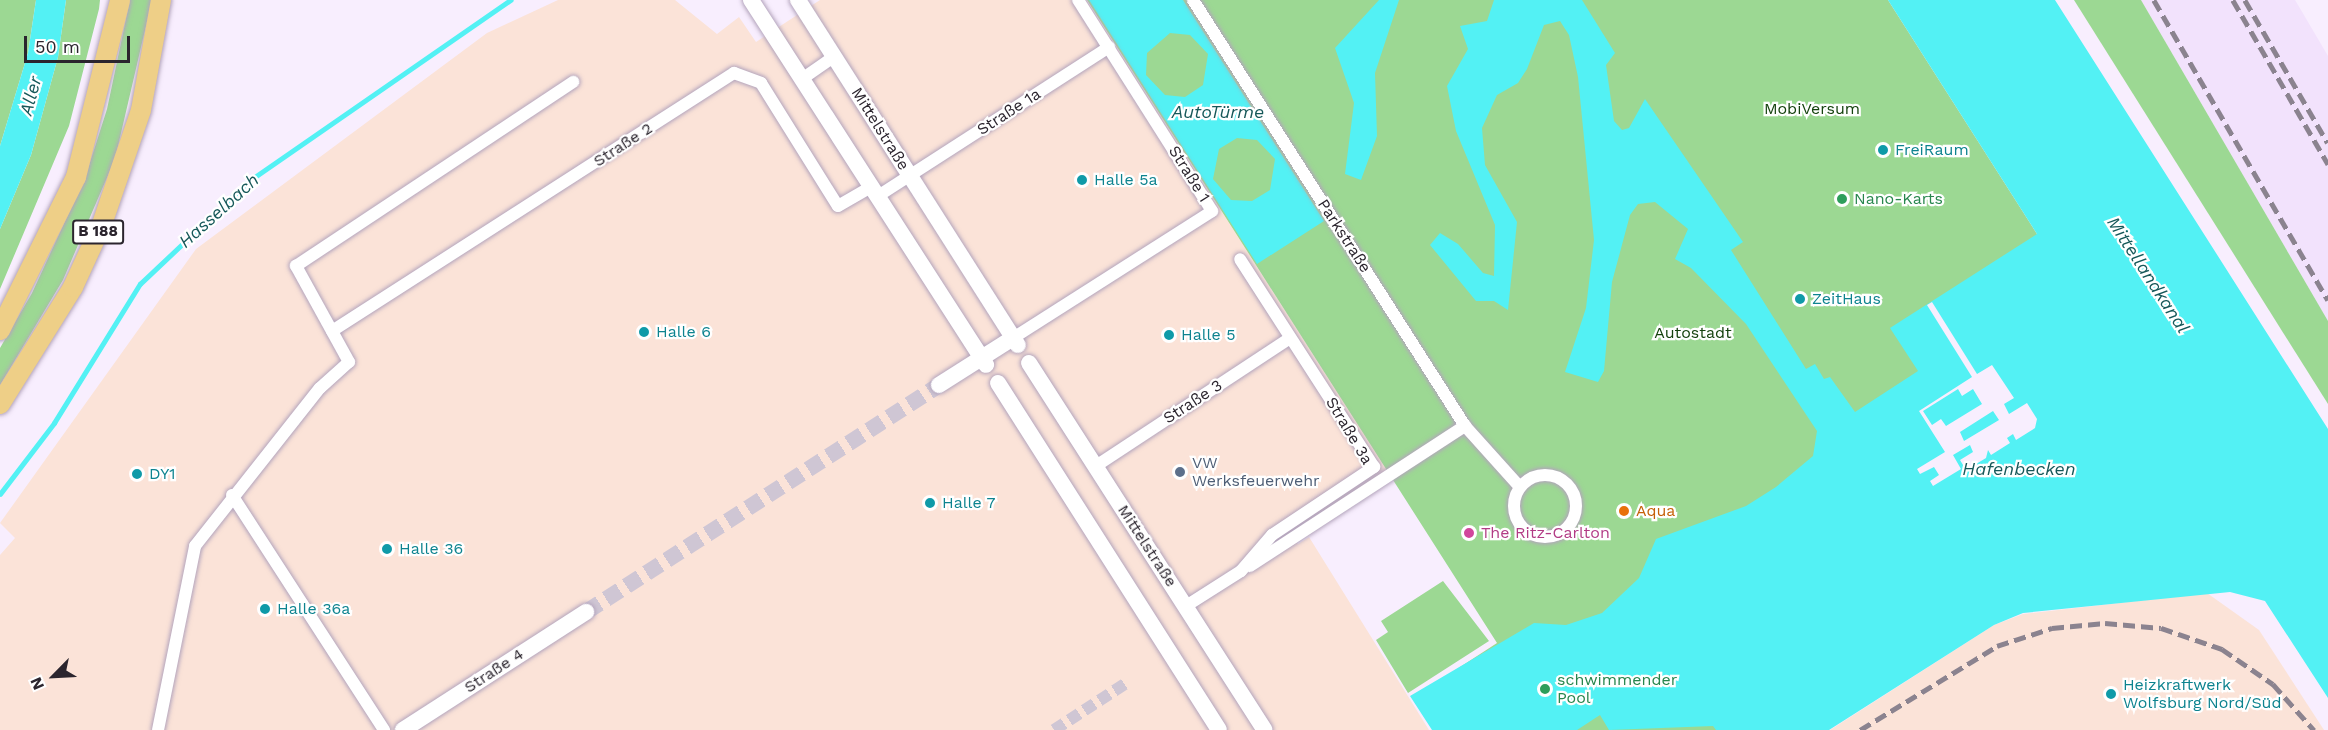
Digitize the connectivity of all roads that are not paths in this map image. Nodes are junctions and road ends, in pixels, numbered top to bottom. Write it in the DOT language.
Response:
graph roads {
  1 [pos="120,0"];
  2 [pos="161,0"];
  3 [pos="751,0"];
  4 [pos="1078,0"];
  5 [pos="1192,0"];
  6 [pos="801,5"];
  7 [pos="1108,47"];
  8 [pos="835,56"];
  9 [pos="802,79"];
  10 [pos="573,82"];
  11 [pos="910,177"];
  12 [pos="875,191"];
  13 [pos="1240,259"];
  14 [pos="0,330"];
  15 [pos="333,331"];
  16 [pos="1290,338"];
  17 [pos="1015,341"];
  18 [pos="984,362"];
  19 [pos="1029,363"];
  20 [pos="998,383"];
  21 [pos="939,385"];
  22 [pos="0,404"];
  23 [pos="1466,426"];
  24 [pos="1096,466"];
  25 [pos="1520,487"];
  26 [pos="232,495"];
  27 [pos="1241,571"];
  28 [pos="1186,606"];
  29 [pos="586,612"];
  30 [pos="158,730"];
  31 [pos="384,730"];
  32 [pos="403,730"];
  33 [pos="1219,730"];
  34 [pos="1265,730"];
  1 -- 14 [label="main road, B 188"];
  2 -- 22 [label="main road, B 188"];
  3 -- 9 [label="street"];
  4 -- 7 [label="street, Straße 1"];
  5 -- 23 [label="street, Parkstraße"];
  6 -- 8 [label="street, Mittelstraße"];
  7 -- 11 [label="street, Straße 1a"];
  7 -- 17 [label="street, Straße 1"];
  8 -- 9 [label="street"];
  8 -- 11 [label="street, Mittelstraße"];
  9 -- 12 [label="street"];
  10 -- 15 [label="street"];
  11 -- 12 [label="street, Straße 1a"];
  11 -- 17 [label="street, Mittelstraße"];
  12 -- 15 [label="street, Straße 2"];
  12 -- 18 [label="street"];
  13 -- 16 [label="street, Straße 3a"];
  15 -- 26 [label="street"];
  16 -- 24 [label="street, Straße 3"];
  16 -- 27 [label="street, Straße 3a"];
  17 -- 18 [label="street"];
  18 -- 21 [label="street"];
  19 -- 24 [label="street, Mittelstraße"];
  20 -- 33 [label="street"];
  23 -- 25 [label="street, Parkstraße"];
  23 -- 27 [label="street"];
  24 -- 28 [label="street, Mittelstraße"];
  25 -- 25 [label="street"];
  26 -- 30 [label="street"];
  26 -- 31 [label="street"];
  27 -- 28 [label="street, Straße 3a"];
  28 -- 34 [label="street, Mittelstraße"];
  29 -- 32 [label="street, Straße 4"];
}
